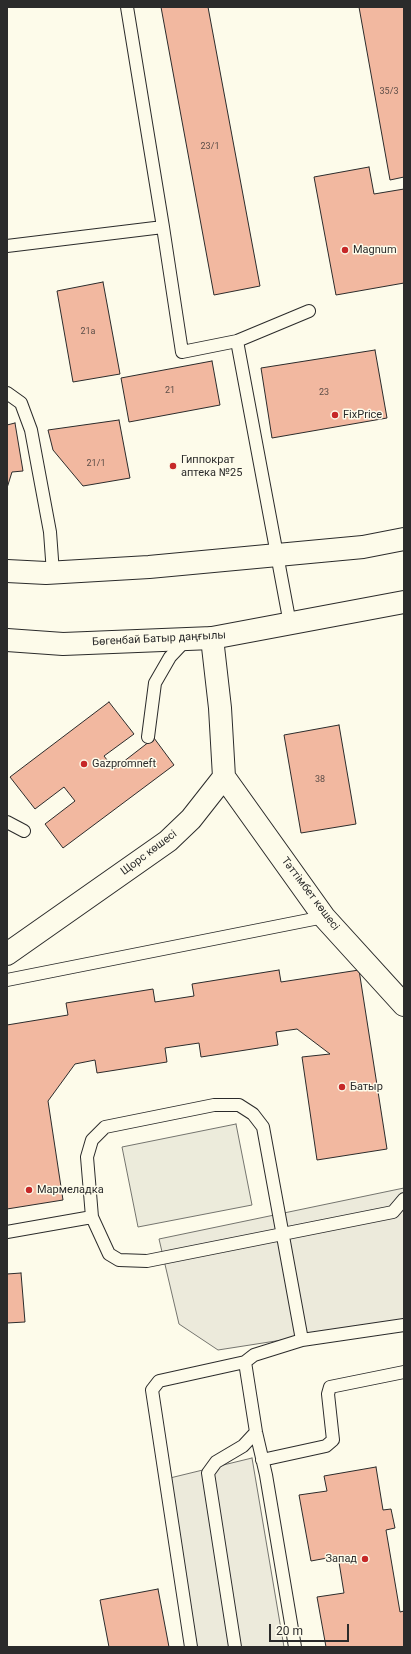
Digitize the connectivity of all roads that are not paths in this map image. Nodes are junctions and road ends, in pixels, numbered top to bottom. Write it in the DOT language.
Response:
graph roads {
  1 [pos="127,7"];
  2 [pos="163,227"];
  3 [pos="7,246"];
  4 [pos="309,311"];
  5 [pos="236,341"];
  6 [pos="7,393"];
  7 [pos="404,539"];
  8 [pos="278,555"];
  9 [pos="7,571"];
  10 [pos="53,573"];
  11 [pos="404,602"];
  12 [pos="290,624"];
  13 [pos="212,638"];
  14 [pos="7,640"];
  15 [pos="186,640"];
  16 [pos="148,737"];
  17 [pos="224,777"];
  18 [pos="7,822"];
  19 [pos="24,831"];
  20 [pos="324,917"];
  21 [pos="7,954"];
  22 [pos="7,980"];
  23 [pos="404,1005"];
  24 [pos="404,1199"];
  25 [pos="92,1217"];
  26 [pos="7,1232"];
  27 [pos="283,1235"];
  28 [pos="404,1326"];
  29 [pos="302,1340"];
  30 [pos="245,1362"];
  31 [pos="404,1372"];
  32 [pos="256,1432"];
  33 [pos="262,1460"];
  34 [pos="191,1647"];
  35 [pos="235,1647"];
  36 [pos="295,1647"];
  1 -- 2 [label="lane"];
  2 -- 3 [label="lane"];
  2 -- 5 [label="lane"];
  4 -- 5 [label="lane"];
  5 -- 8 [label="lane"];
  6 -- 10 [label="lane"];
  7 -- 8 [label="main road"];
  8 -- 10 [label="main road"];
  8 -- 12 [label="lane"];
  9 -- 10 [label="main road"];
  11 -- 12 [label="main road, Бөгенбай Батыр даңғылы"];
  12 -- 13 [label="main road, Бөгенбай Батыр даңғылы"];
  13 -- 15 [label="main road, Бөгенбай Батыр даңғылы"];
  13 -- 17 [label="main road"];
  14 -- 15 [label="main road, Бөгенбай Батыр даңғылы"];
  15 -- 16 [label="lane"];
  17 -- 20 [label="main road, Тәттімбет көшесі"];
  17 -- 21 [label="main road, Щорс көшесі"];
  18 -- 19 [label="lane"];
  20 -- 22 [label="lane"];
  20 -- 23 [label="main road, Тәттімбет көшесі"];
  24 -- 27 [label="lane"];
  25 -- 26 [label="lane"];
  25 -- 27 [label="lane"];
  25 -- 27 [label="lane"];
  27 -- 29 [label="lane"];
  28 -- 29 [label="lane"];
  29 -- 30 [label="lane"];
  30 -- 32 [label="lane"];
  30 -- 34 [label="lane"];
  31 -- 33 [label="lane"];
  32 -- 33 [label="lane"];
  32 -- 35 [label="lane"];
  33 -- 36 [label="lane"];
}
